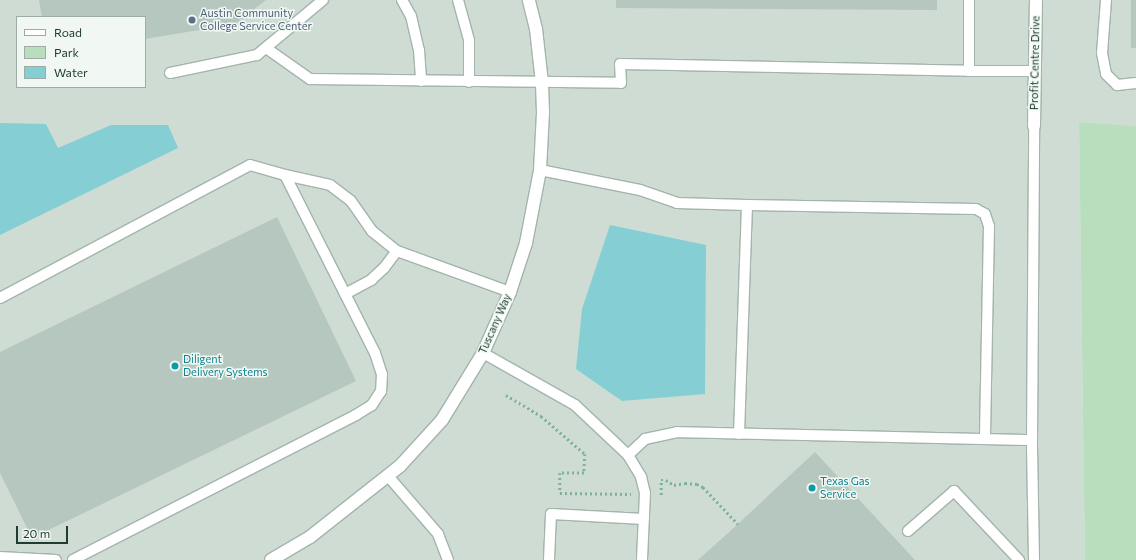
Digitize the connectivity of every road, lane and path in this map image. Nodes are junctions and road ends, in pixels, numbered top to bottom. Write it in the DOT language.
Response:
graph roads {
  1 [pos="323,0"];
  2 [pos="402,0"];
  3 [pos="458,0"];
  4 [pos="528,0"];
  5 [pos="969,0"];
  6 [pos="1036,0"];
  7 [pos="1106,0"];
  8 [pos="266,48"];
  9 [pos="1035,71"];
  10 [pos="969,72"];
  11 [pos="170,73"];
  12 [pos="421,81"];
  13 [pos="469,82"];
  14 [pos="542,83"];
  15 [pos="1136,84"];
  16 [pos="1034,126"];
  17 [pos="540,170"];
  18 [pos="285,175"];
  19 [pos="747,205"];
  20 [pos="396,251"];
  21 [pos="510,292"];
  22 [pos="345,294"];
  23 [pos="0,298"];
  24 [pos="483,353"];
  25 [pos="506,396"];
  26 [pos="739,434"];
  27 [pos="985,439"];
  28 [pos="1032,440"];
  29 [pos="628,455"];
  30 [pos="388,476"];
  31 [pos="632,494"];
  32 [pos="660,495"];
  33 [pos="645,514"];
  34 [pos="738,524"];
  35 [pos="908,531"];
  36 [pos="0,557"];
  37 [pos="56,560"];
  38 [pos="73,560"];
  39 [pos="271,560"];
  40 [pos="448,560"];
  41 [pos="550,560"];
  42 [pos="642,560"];
  43 [pos="1019,560"];
  44 [pos="1034,560"];
  1 -- 8 [label="lane"];
  2 -- 12 [label="lane"];
  3 -- 13 [label="lane"];
  4 -- 14 [label="street, Tuscany Way"];
  5 -- 10 [label="lane"];
  6 -- 9 [label="street, Profit Centre Drive"];
  7 -- 15 [label="lane"];
  8 -- 11 [label="lane"];
  8 -- 12 [label="lane"];
  9 -- 10 [label="lane"];
  9 -- 16 [label="street, Profit Centre Drive"];
  10 -- 14 [label="lane"];
  12 -- 13 [label="lane"];
  13 -- 14 [label="lane"];
  14 -- 17 [label="street, Tuscany Way"];
  16 -- 28 [label="lane"];
  17 -- 19 [label="lane"];
  17 -- 21 [label="street, Tuscany Way"];
  18 -- 20 [label="lane"];
  18 -- 22 [label="lane"];
  18 -- 23 [label="lane"];
  19 -- 26 [label="lane"];
  19 -- 27 [label="lane"];
  20 -- 21 [label="lane"];
  20 -- 22 [label="lane"];
  21 -- 24 [label="street, Tuscany Way"];
  22 -- 38 [label="lane"];
  24 -- 29 [label="lane"];
  24 -- 30 [label="street, Tuscany Way"];
  25 -- 31 [label="path"];
  26 -- 27 [label="lane"];
  26 -- 29 [label="lane"];
  27 -- 28 [label="lane"];
  28 -- 44 [label="lane"];
  29 -- 33 [label="lane"];
  30 -- 39 [label="street, Tuscany Way"];
  30 -- 40 [label="lane"];
  32 -- 34 [label="path"];
  33 -- 41 [label="lane"];
  33 -- 42 [label="lane"];
  35 -- 43 [label="lane"];
  36 -- 37 [label="lane"];
}
